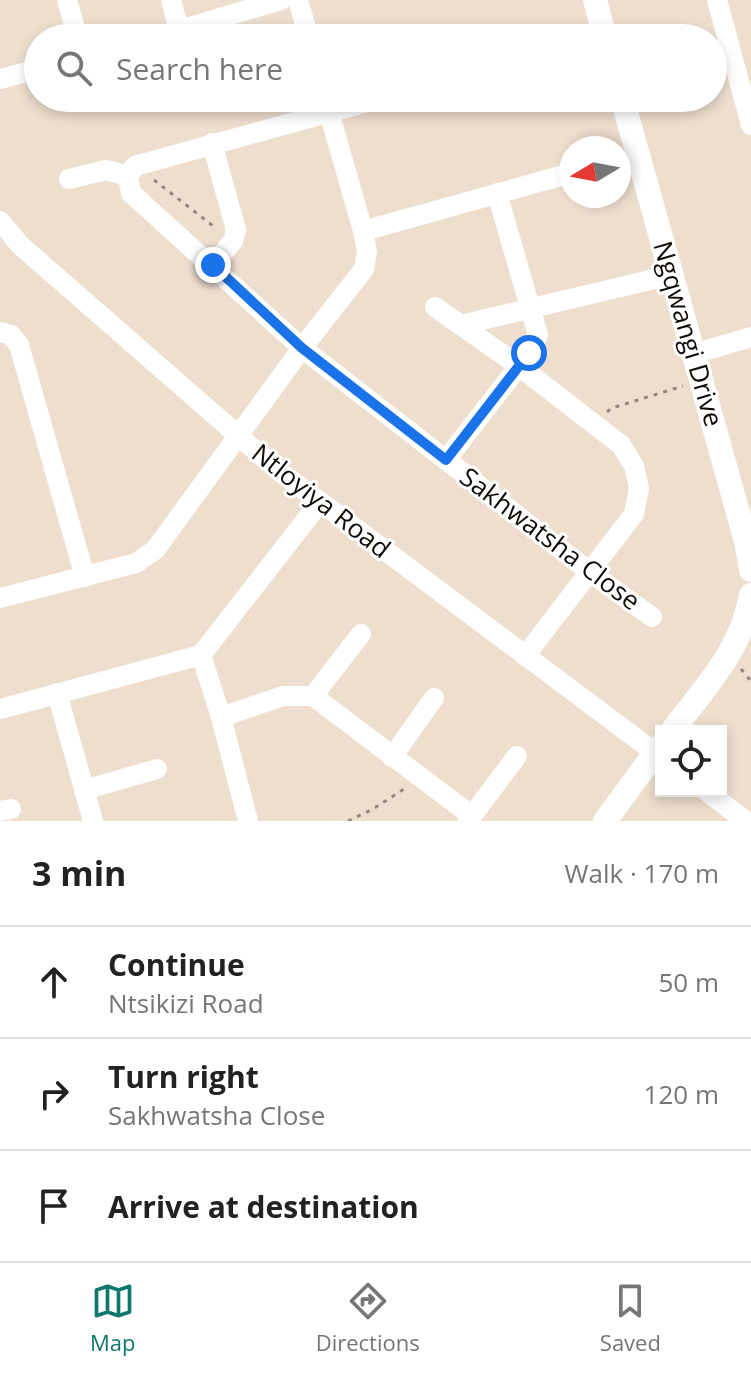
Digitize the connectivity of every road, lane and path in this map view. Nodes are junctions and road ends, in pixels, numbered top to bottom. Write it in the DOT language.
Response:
graph roads {
  1 [pos="67,0"];
  2 [pos="171,0"];
  3 [pos="281,0"];
  4 [pos="298,0"];
  5 [pos="595,0"];
  6 [pos="717,0"];
  7 [pos="74,24"];
  8 [pos="177,24"];
  9 [pos="199,24"];
  10 [pos="305,24"];
  11 [pos="601,24"];
  12 [pos="724,24"];
  13 [pos="727,37"];
  14 [pos="24,73"];
  15 [pos="0,79"];
  16 [pos="306,112"];
  17 [pos="329,112"];
  18 [pos="623,112"];
  19 [pos="751,125"];
  20 [pos="626,136"];
  21 [pos="212,143"];
  22 [pos="631,164"];
  23 [pos="132,171"];
  24 [pos="559,176"];
  25 [pos="69,179"];
  26 [pos="497,193"];
  27 [pos="0,221"];
  28 [pos="363,231"];
  29 [pos="233,241"];
  30 [pos="213,265"];
  31 [pos="671,275"];
  32 [pos="435,307"];
  33 [pos="530,308"];
  34 [pos="461,325"];
  35 [pos="0,332"];
  36 [pos="751,337"];
  37 [pos="302,348"];
  38 [pos="693,354"];
  39 [pos="519,366"];
  40 [pos="690,384"];
  41 [pos="596,425"];
  42 [pos="239,436"];
  43 [pos="446,460"];
  44 [pos="320,502"];
  45 [pos="751,570"];
  46 [pos="590,572"];
  47 [pos="85,577"];
  48 [pos="751,595"];
  49 [pos="0,598"];
  50 [pos="652,617"];
  51 [pos="361,634"];
  52 [pos="201,655"];
  53 [pos="525,656"];
  54 [pos="736,666"];
  55 [pos="751,681"];
  56 [pos="57,693"];
  57 [pos="313,696"];
  58 [pos="434,698"];
  59 [pos="0,709"];
  60 [pos="221,717"];
  61 [pos="677,725"];
  62 [pos="655,749"];
  63 [pos="517,756"];
  64 [pos="392,757"];
  65 [pos="655,757"];
  66 [pos="157,769"];
  67 [pos="417,776"];
  68 [pos="84,790"];
  69 [pos="714,797"];
  70 [pos="470,818"];
  71 [pos="93,821"];
  72 [pos="248,821"];
  73 [pos="348,821"];
  74 [pos="605,821"];
  75 [pos="746,821"];
  1 -- 7 [label="street"];
  2 -- 8 [label="street"];
  3 -- 9 [label="street"];
  4 -- 10 [label="street"];
  5 -- 11 [label="street"];
  6 -- 12 [label="street"];
  13 -- 19 [label="street"];
  14 -- 15 [label="street"];
  16 -- 21 [label="street"];
  17 -- 28 [label="street"];
  18 -- 20 [label="street, Ngqwangi Drive"];
  21 -- 23 [label="street"];
  21 -- 29 [label="street"];
  22 -- 31 [label="street, Ngqwangi Drive"];
  23 -- 25 [label="street"];
  23 -- 29 [label="path"];
  23 -- 30 [label="street, Sakhwatsha Close"];
  24 -- 26 [label="street"];
  26 -- 28 [label="street"];
  26 -- 33 [label="street"];
  27 -- 42 [label="street, Ntloyiya Road"];
  28 -- 37 [label="street"];
  29 -- 30 [label="street"];
  30 -- 37 [label="street, Sakhwatsha Close"];
  31 -- 33 [label="street"];
  31 -- 38 [label="street, Ngqwangi Drive"];
  32 -- 34 [label="street"];
  33 -- 34 [label="street"];
  33 -- 39 [label="street"];
  34 -- 39 [label="street"];
  35 -- 47 [label="street"];
  36 -- 38 [label="street"];
  37 -- 42 [label="street"];
  37 -- 43 [label="street, Sakhwatsha Close"];
  38 -- 45 [label="street, Ngqwangi Drive"];
  39 -- 41 [label="street"];
  39 -- 43 [label="street"];
  40 -- 41 [label="path"];
  41 -- 46 [label="street"];
  42 -- 44 [label="street, Ntloyiya Road"];
  42 -- 47 [label="street"];
  43 -- 46 [label="street, Sakhwatsha Close"];
  44 -- 52 [label="street"];
  44 -- 53 [label="street, Ntloyiya Road"];
  46 -- 50 [label="street, Sakhwatsha Close"];
  46 -- 53 [label="street"];
  47 -- 49 [label="street"];
  48 -- 61 [label="street"];
  51 -- 57 [label="street"];
  52 -- 56 [label="street"];
  52 -- 60 [label="street"];
  53 -- 62 [label="street, Ntloyiya Road"];
  54 -- 55 [label="path"];
  56 -- 59 [label="street"];
  56 -- 68 [label="street"];
  57 -- 60 [label="street"];
  57 -- 64 [label="street"];
  58 -- 64 [label="street"];
  60 -- 72 [label="street"];
  63 -- 70 [label="street"];
  64 -- 67 [label="street"];
  65 -- 74 [label="street"];
  66 -- 68 [label="street"];
  67 -- 70 [label="street"];
  67 -- 73 [label="path"];
  68 -- 71 [label="street"];
  69 -- 75 [label="street"];
}
